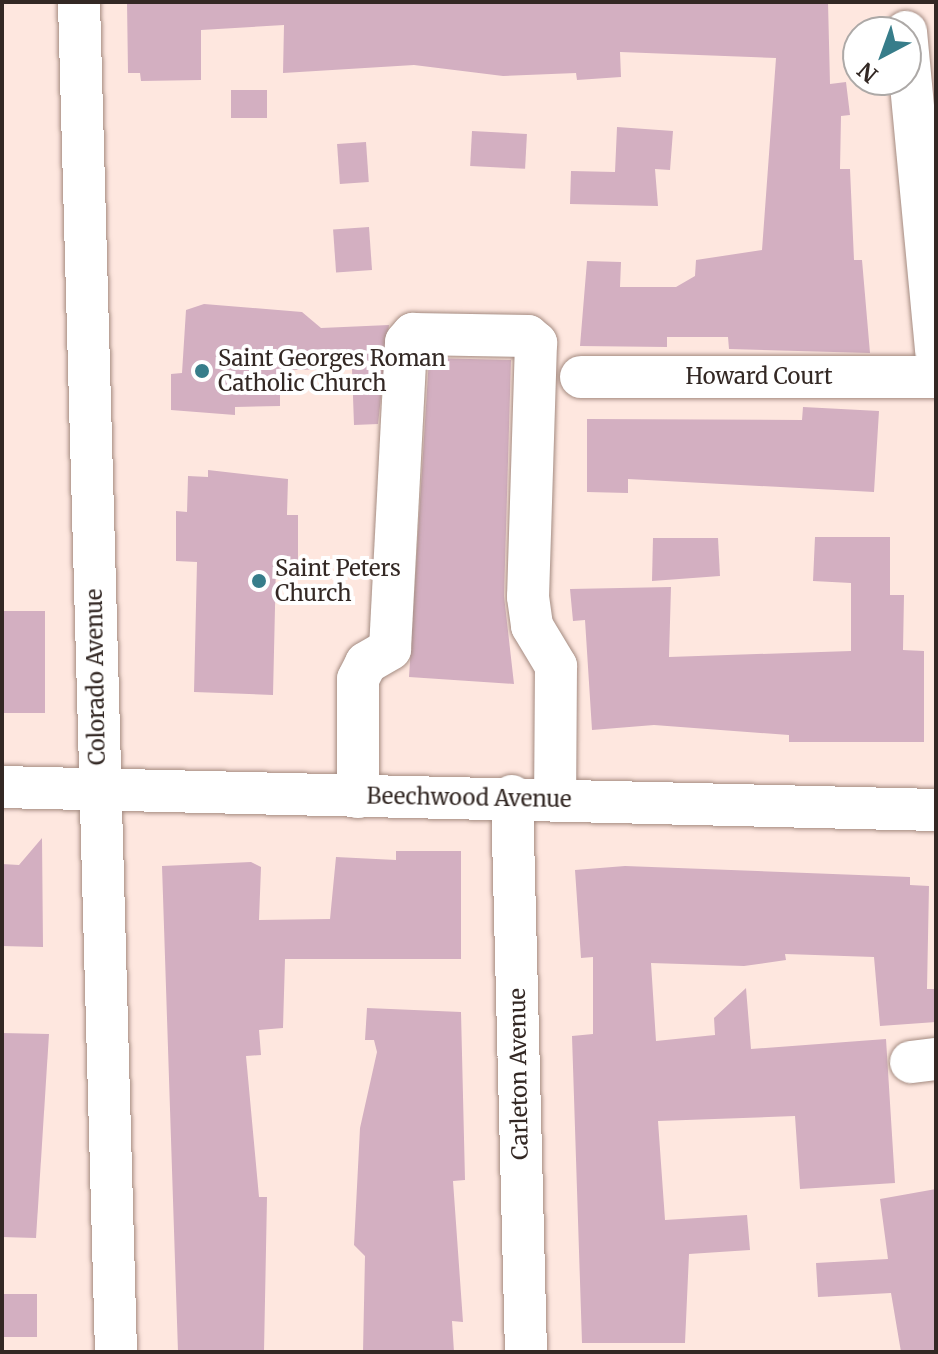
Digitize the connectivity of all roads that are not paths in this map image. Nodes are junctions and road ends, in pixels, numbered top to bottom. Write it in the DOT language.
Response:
graph roads {
  1 [pos="79,2"];
  2 [pos="912,96"];
  3 [pos="936,350"];
  4 [pos="581,377"];
  5 [pos="936,377"];
  6 [pos="2,787"];
  7 [pos="99,789"];
  8 [pos="512,796"];
  9 [pos="358,797"];
  10 [pos="555,799"];
  11 [pos="936,810"];
  12 [pos="116,1352"];
  13 [pos="526,1352"];
  1 -- 7 [label="street, Colorado Avenue"];
  2 -- 3 [label="street"];
  4 -- 5 [label="street, Howard Court"];
  6 -- 7 [label="street, Beechwood Avenue"];
  7 -- 9 [label="street, Beechwood Avenue"];
  7 -- 12 [label="street, Colorado Avenue"];
  8 -- 9 [label="street, Beechwood Avenue"];
  8 -- 10 [label="street, Beechwood Avenue"];
  8 -- 13 [label="street, Carleton Avenue"];
  9 -- 10 [label="street"];
  10 -- 11 [label="street, Beechwood Avenue"];
}
